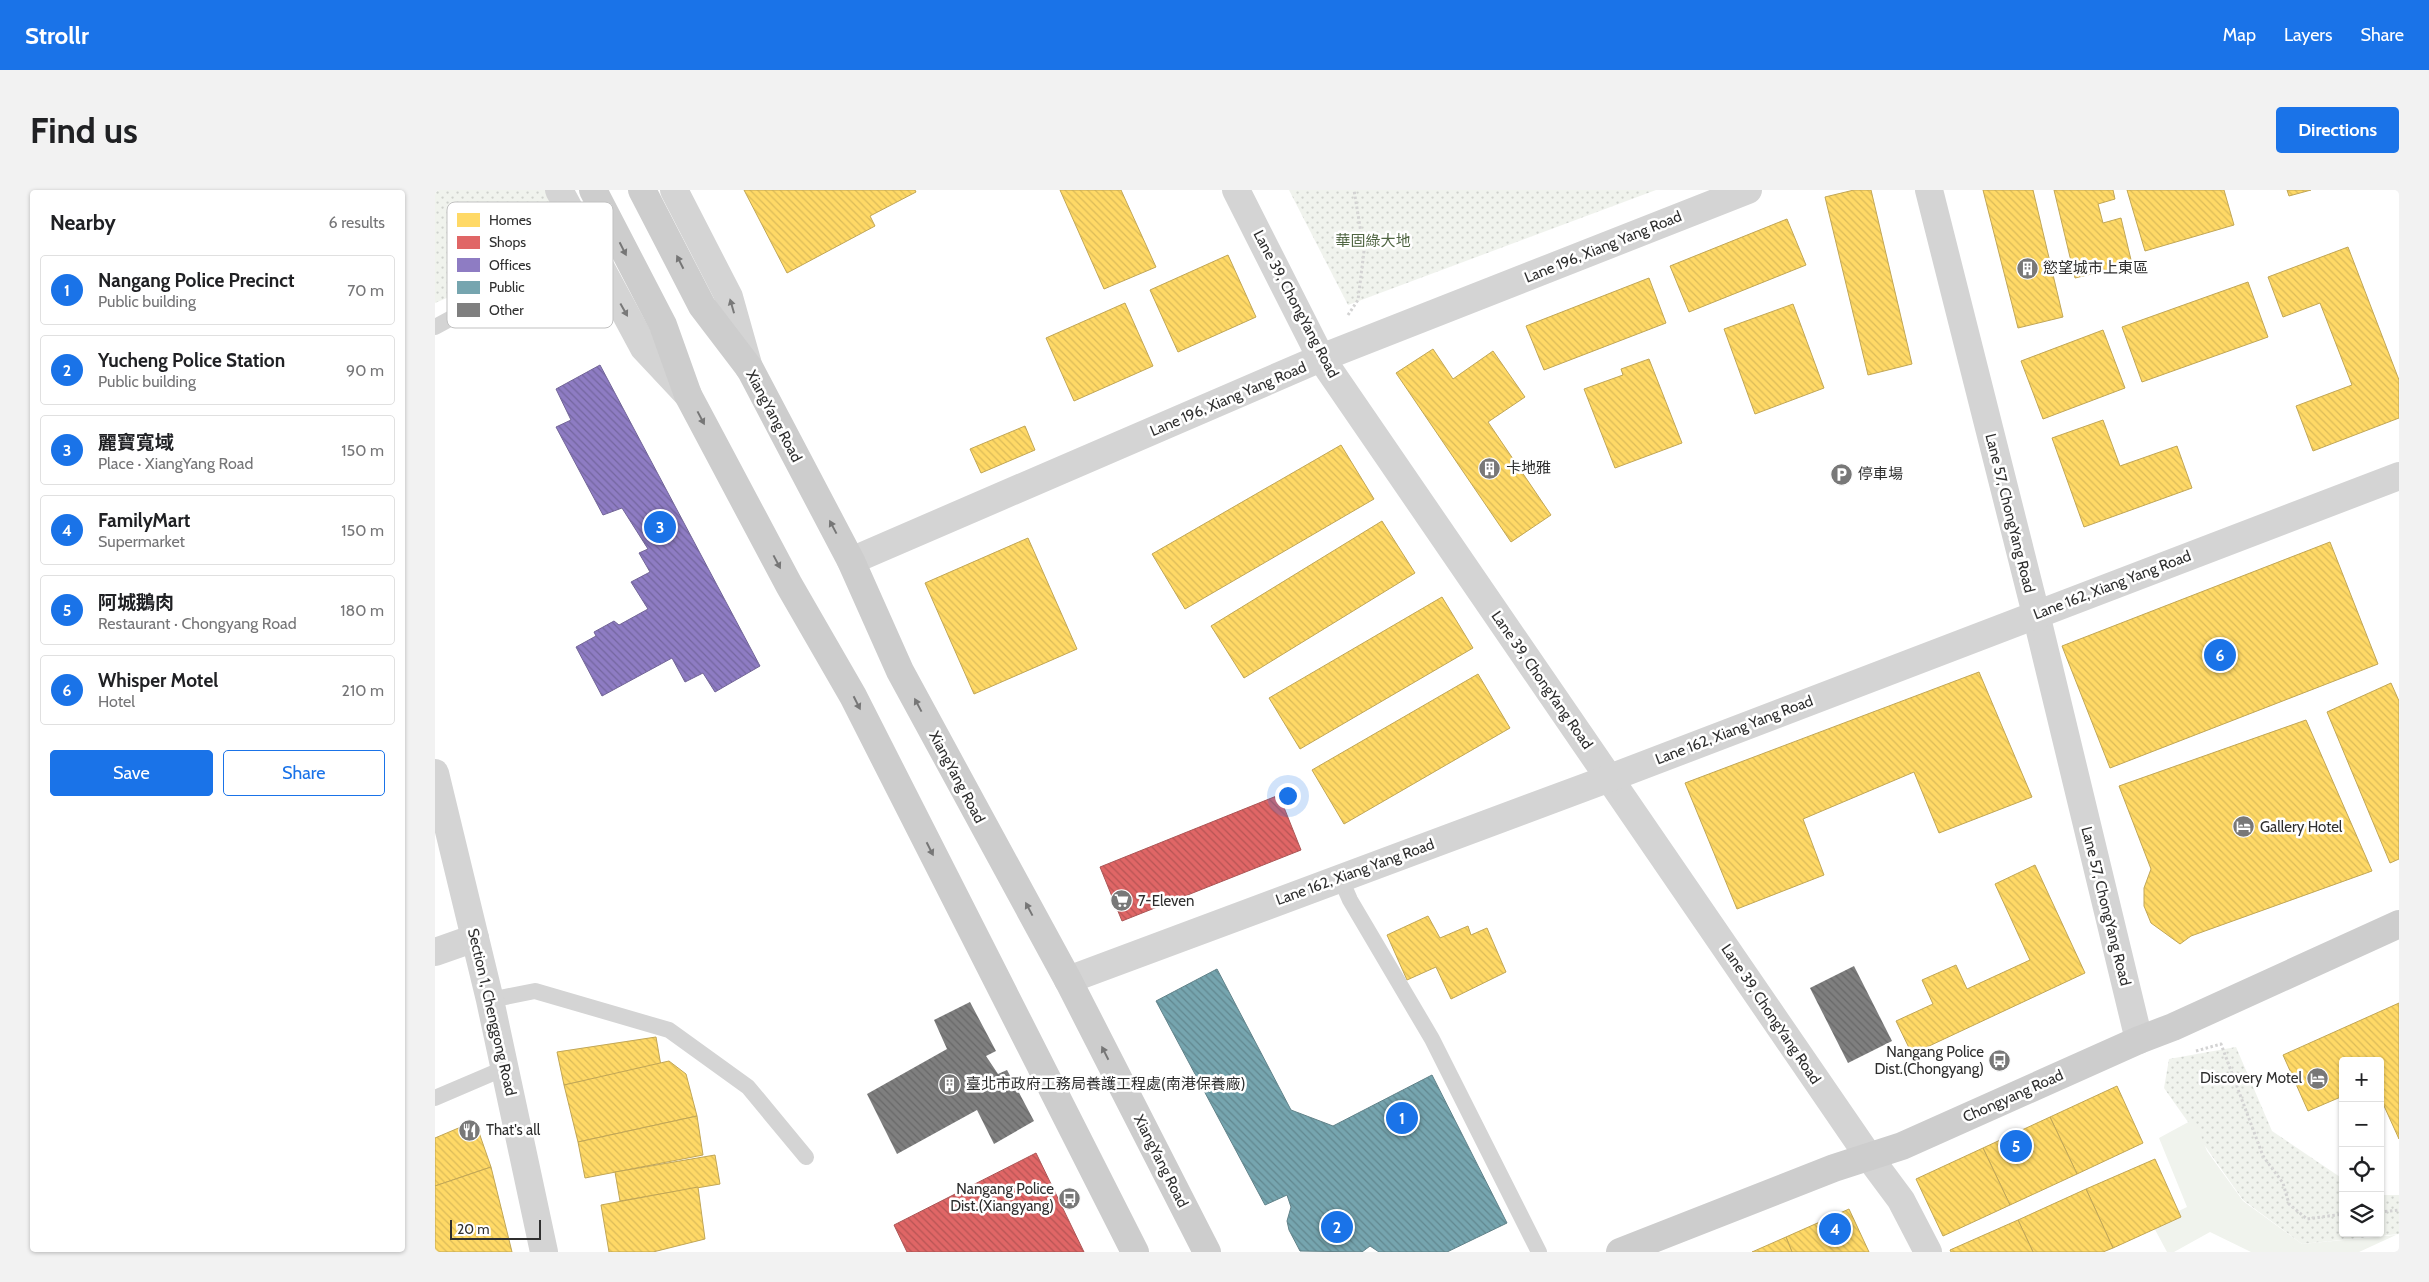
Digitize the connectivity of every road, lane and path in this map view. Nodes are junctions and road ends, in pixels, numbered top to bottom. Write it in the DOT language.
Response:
graph roads {
  1 [pos="559,190"];
  2 [pos="593,190"];
  3 [pos="642,190"];
  4 [pos="674,190"];
  5 [pos="1236,190"];
  6 [pos="1354,190"];
  7 [pos="1748,190"];
  8 [pos="1929,190"];
  9 [pos="565,202"];
  10 [pos="599,202"];
  11 [pos="613,229"];
  12 [pos="613,290"];
  13 [pos="1347,317"];
  14 [pos="447,320"];
  15 [pos="435,327"];
  16 [pos="1321,358"];
  17 [pos="750,369"];
  18 [pos="688,395"];
  19 [pos="2399,476"];
  20 [pos="851,561"];
  21 [pos="2036,614"];
  22 [pos="435,773"];
  23 [pos="1610,778"];
  24 [pos="1340,877"];
  25 [pos="2399,924"];
  26 [pos="475,938"];
  27 [pos="435,952"];
  28 [pos="1068,980"];
  29 [pos="490,1000"];
  30 [pos="2139,1040"];
  31 [pos="2195,1052"];
  32 [pos="505,1068"];
  33 [pos="435,1098"];
  34 [pos="806,1157"];
  35 [pos="1869,1157"];
  36 [pos="2399,1210"];
  37 [pos="2384,1212"];
  38 [pos="2339,1215"];
  39 [pos="544,1252"];
  40 [pos="1135,1252"];
  41 [pos="1207,1252"];
  42 [pos="1539,1252"];
  43 [pos="1620,1252"];
  44 [pos="1928,1252"];
  1 -- 9 [label="street"];
  2 -- 10 [label="main road, one-way"];
  17 -- 3 [label="main road, XiangYang Road, one-way"];
  17 -- 4 [label="street, one-way"];
  5 -- 16 [label="street, Lane 39, ChongYang Road"];
  6 -- 13 [label="path"];
  7 -- 16 [label="street, Lane 196, Xiang Yang Road"];
  8 -- 21 [label="street, Lane 57, ChongYang Road"];
  11 -- 18 [label="main road, one-way"];
  12 -- 18 [label="street, one-way"];
  14 -- 15 [label="lane"];
  16 -- 20 [label="street, Lane 196, Xiang Yang Road"];
  16 -- 23 [label="street, Lane 39, ChongYang Road"];
  20 -- 17 [label="main road, XiangYang Road, one-way"];
  18 -- 40 [label="main road, one-way"];
  19 -- 21 [label="street, Lane 162, Xiang Yang Road"];
  28 -- 20 [label="main road, XiangYang Road, one-way"];
  21 -- 23 [label="street, Lane 162, Xiang Yang Road"];
  21 -- 30 [label="street, Lane 57, ChongYang Road"];
  22 -- 26 [label="street, Section 1, Chenggong Road"];
  23 -- 24 [label="street, Lane 162, Xiang Yang Road"];
  23 -- 35 [label="street, Lane 39, ChongYang Road"];
  24 -- 28 [label="street, Lane 162, Xiang Yang Road"];
  24 -- 42 [label="lane"];
  25 -- 30 [label="main road, Chongyang Road"];
  26 -- 27 [label="street"];
  26 -- 29 [label="street, Section 1, Chenggong Road"];
  41 -- 28 [label="main road, XiangYang Road, one-way"];
  29 -- 32 [label="street, Section 1, Chenggong Road"];
  29 -- 34 [label="lane"];
  30 -- 35 [label="main road, Chongyang Road"];
  31 -- 38 [label="path"];
  32 -- 33 [label="lane"];
  32 -- 39 [label="street, Section 1, Chenggong Road"];
  35 -- 43 [label="main road, Chongyang Road"];
  35 -- 44 [label="street, Lane 39, ChongYang Road"];
  36 -- 37 [label="path"];
}
